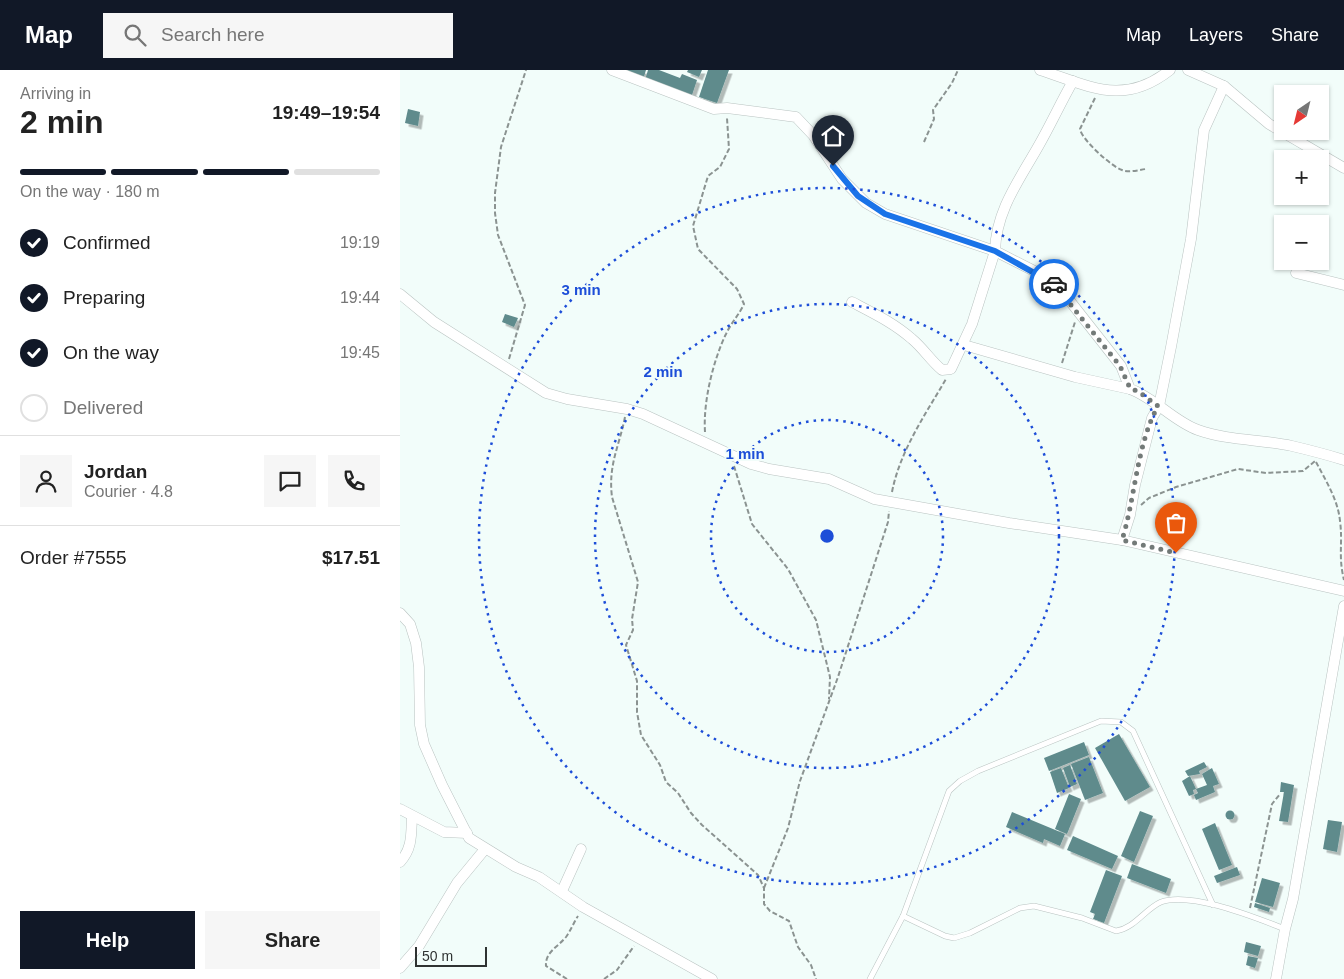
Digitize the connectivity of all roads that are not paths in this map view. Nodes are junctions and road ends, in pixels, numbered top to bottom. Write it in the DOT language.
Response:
graph roads {
  1 [pos="612,70"];
  2 [pos="1040,70"];
  3 [pos="1170,70"];
  4 [pos="1188,70"];
  5 [pos="1073,81"];
  6 [pos="1224,86"];
  7 [pos="1344,168"];
  8 [pos="995,251"];
  9 [pos="1296,273"];
  10 [pos="1344,285"];
  11 [pos="400,294"];
  12 [pos="852,302"];
  13 [pos="964,345"];
  14 [pos="1130,388"];
  15 [pos="1158,406"];
  16 [pos="1344,460"];
  17 [pos="1122,540"];
  18 [pos="1344,591"];
  19 [pos="1344,606"];
  20 [pos="400,613"];
  21 [pos="400,809"];
  22 [pos="412,816"];
  23 [pos="467,833"];
  24 [pos="485,849"];
  25 [pos="581,849"];
  26 [pos="400,862"];
  27 [pos="562,891"];
  28 [pos="1213,905"];
  29 [pos="903,916"];
  30 [pos="1285,929"];
  31 [pos="400,968"];
  32 [pos="712,979"];
  33 [pos="870,979"];
  34 [pos="1276,979"];
  1 -- 8 [label="street"];
  2 -- 5 [label="street"];
  3 -- 5 [label="street"];
  4 -- 6 [label="street"];
  5 -- 8 [label="street"];
  6 -- 7 [label="street"];
  6 -- 15 [label="street"];
  8 -- 13 [label="street"];
  8 -- 14 [label="street"];
  9 -- 10 [label="street"];
  11 -- 17 [label="street"];
  12 -- 13 [label="street"];
  13 -- 14 [label="street"];
  14 -- 15 [label="street"];
  15 -- 16 [label="street"];
  15 -- 17 [label="street"];
  17 -- 18 [label="street"];
  19 -- 30 [label="street"];
  20 -- 23 [label="street"];
  21 -- 22 [label="street"];
  22 -- 23 [label="street"];
  22 -- 26 [label="street"];
  23 -- 24 [label="street"];
  24 -- 27 [label="street"];
  24 -- 31 [label="street"];
  25 -- 27 [label="street"];
  27 -- 32 [label="street"];
  28 -- 29 [label="lane"];
  28 -- 29 [label="lane"];
  28 -- 30 [label="lane"];
  29 -- 33 [label="lane"];
  30 -- 34 [label="street"];
}
